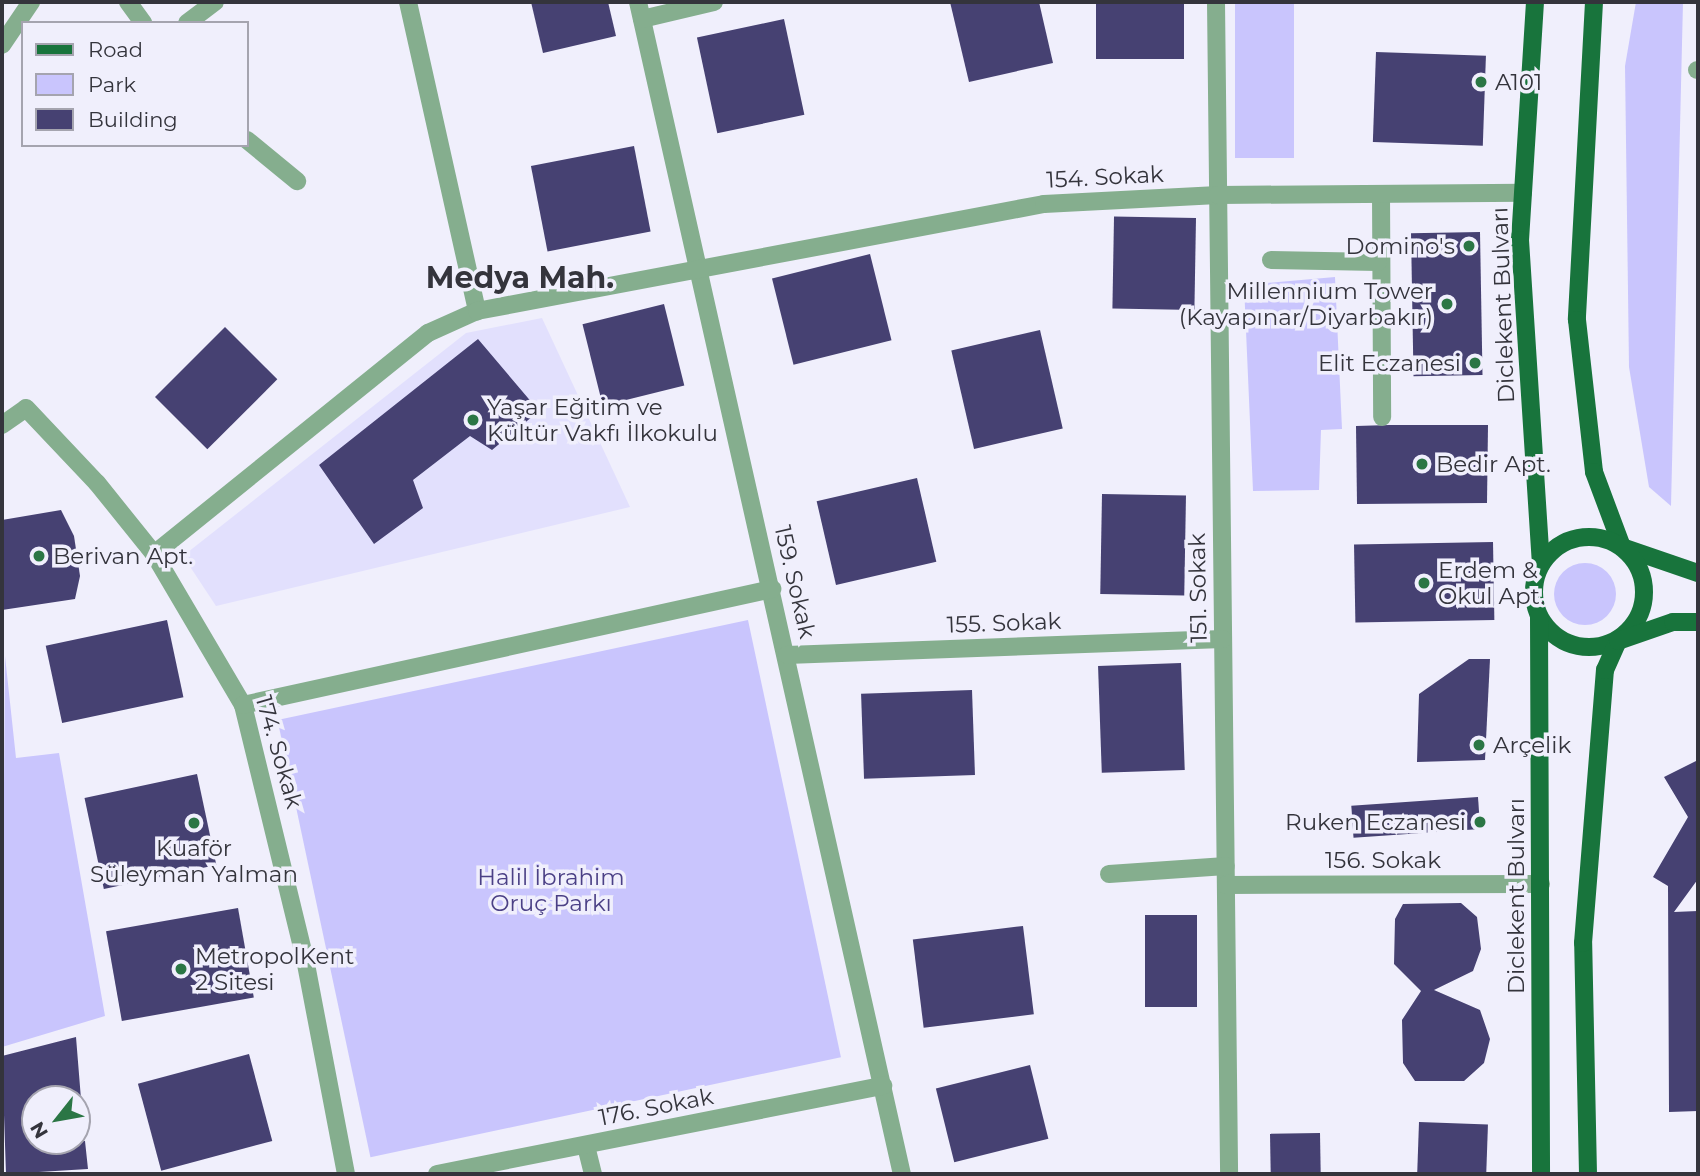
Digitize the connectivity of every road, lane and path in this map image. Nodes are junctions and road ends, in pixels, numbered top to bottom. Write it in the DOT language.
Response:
graph roads {
  1 [pos="30,2"];
  2 [pos="128,2"];
  3 [pos="215,2"];
  4 [pos="408,2"];
  5 [pos="714,2"];
  6 [pos="1216,2"];
  7 [pos="1535,2"];
  8 [pos="1594,2"];
  9 [pos="640,10"];
  10 [pos="142,21"];
  11 [pos="190,21"];
  12 [pos="2,46"];
  13 [pos="248,141"];
  14 [pos="297,181"];
  15 [pos="1523,193"];
  16 [pos="1381,194"];
  17 [pos="1218,195"];
  18 [pos="1271,260"];
  19 [pos="1378,262"];
  20 [pos="696,265"];
  21 [pos="477,311"];
  22 [pos="1382,417"];
  23 [pos="2,425"];
  24 [pos="1622,547"];
  25 [pos="154,554"];
  26 [pos="1541,564"];
  27 [pos="1698,573"];
  28 [pos="772,589"];
  29 [pos="1539,617"];
  30 [pos="1698,622"];
  31 [pos="1223,639"];
  32 [pos="1618,641"];
  33 [pos="787,655"];
  34 [pos="243,705"];
  35 [pos="1226,866"];
  36 [pos="1109,874"];
  37 [pos="1541,884"];
  38 [pos="1226,885"];
  39 [pos="883,1086"];
  40 [pos="586,1146"];
  41 [pos="346,1174"];
  42 [pos="438,1174"];
  43 [pos="593,1174"];
  44 [pos="902,1174"];
  45 [pos="1229,1174"];
  46 [pos="1541,1174"];
  47 [pos="1588,1174"];
  1 -- 12 [label="street"];
  2 -- 10 [label="street"];
  3 -- 11 [label="street"];
  4 -- 21 [label="street"];
  5 -- 9 [label="street"];
  6 -- 17 [label="street, 151. Sokak"];
  7 -- 15 [label="main road, Diclekent Bulvarı"];
  8 -- 24 [label="main road"];
  9 -- 20 [label="street, 159. Sokak"];
  13 -- 14 [label="street"];
  15 -- 16 [label="street, 154. Sokak"];
  15 -- 26 [label="main road, Diclekent Bulvarı"];
  16 -- 17 [label="street, 154. Sokak"];
  16 -- 19 [label="street"];
  17 -- 20 [label="street, 154. Sokak"];
  17 -- 31 [label="street, 151. Sokak"];
  18 -- 19 [label="street"];
  19 -- 22 [label="street"];
  20 -- 21 [label="street, 154. Sokak"];
  20 -- 28 [label="street, 159. Sokak"];
  21 -- 25 [label="street, 154. Sokak"];
  23 -- 25 [label="street, 174. Sokak"];
  24 -- 26 [label="main road"];
  24 -- 27 [label="main road"];
  24 -- 32 [label="main road"];
  25 -- 34 [label="street, 174. Sokak"];
  26 -- 29 [label="main road"];
  28 -- 33 [label="street, 159. Sokak"];
  28 -- 34 [label="street"];
  29 -- 32 [label="main road"];
  29 -- 37 [label="main road, Diclekent Bulvarı"];
  30 -- 32 [label="main road"];
  31 -- 33 [label="street, 155. Sokak"];
  31 -- 35 [label="street, 151. Sokak"];
  32 -- 47 [label="main road"];
  33 -- 39 [label="street, 159. Sokak"];
  34 -- 41 [label="street, 174. Sokak"];
  35 -- 36 [label="street"];
  35 -- 38 [label="street, 151. Sokak"];
  37 -- 38 [label="street, 156. Sokak"];
  37 -- 46 [label="main road, Diclekent Bulvarı"];
  38 -- 45 [label="street, 151. Sokak"];
  39 -- 40 [label="street, 176. Sokak"];
  39 -- 44 [label="street, 159. Sokak"];
  40 -- 42 [label="street, 176. Sokak"];
  40 -- 43 [label="street"];
}
